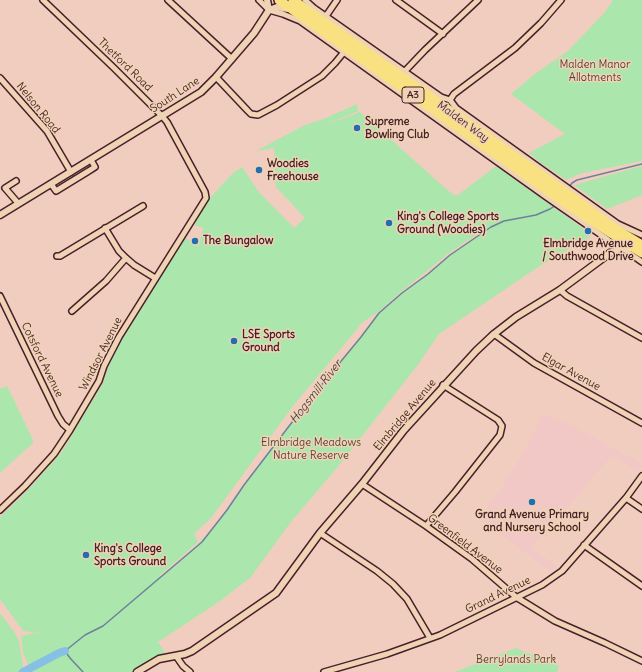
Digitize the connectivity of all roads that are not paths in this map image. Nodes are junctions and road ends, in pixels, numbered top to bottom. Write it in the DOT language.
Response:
graph roads {
  1 [pos="43,0"];
  2 [pos="168,0"];
  3 [pos="259,0"];
  4 [pos="267,0"];
  5 [pos="279,0"];
  6 [pos="305,0"];
  7 [pos="337,0"];
  8 [pos="396,0"];
  9 [pos="478,0"];
  10 [pos="561,0"];
  11 [pos="293,5"];
  12 [pos="269,10"];
  13 [pos="326,16"];
  14 [pos="443,34"];
  15 [pos="344,52"];
  16 [pos="232,59"];
  17 [pos="405,71"];
  18 [pos="216,77"];
  19 [pos="0,78"];
  20 [pos="450,100"];
  21 [pos="162,116"];
  22 [pos="91,160"];
  23 [pos="71,172"];
  24 [pos="16,181"];
  25 [pos="51,184"];
  26 [pos="551,188"];
  27 [pos="206,196"];
  28 [pos="569,200"];
  29 [pos="18,204"];
  30 [pos="143,206"];
  31 [pos="0,215"];
  32 [pos="105,228"];
  33 [pos="642,235"];
  34 [pos="611,243"];
  35 [pos="638,246"];
  36 [pos="622,248"];
  37 [pos="610,253"];
  38 [pos="642,253"];
  39 [pos="56,256"];
  40 [pos="126,258"];
  41 [pos="642,262"];
  42 [pos="156,278"];
  43 [pos="560,290"];
  44 [pos="0,296"];
  45 [pos="72,311"];
  46 [pos="494,334"];
  47 [pos="642,338"];
  48 [pos="443,386"];
  49 [pos="642,423"];
  50 [pos="70,430"];
  51 [pos="642,476"];
  52 [pos="362,484"];
  53 [pos="626,498"];
  54 [pos="642,509"];
  55 [pos="0,510"];
  56 [pos="426,526"];
  57 [pos="320,533"];
  58 [pos="584,545"];
  59 [pos="642,586"];
  60 [pos="516,597"];
  61 [pos="430,638"];
  62 [pos="176,656"];
  63 [pos="642,661"];
  64 [pos="137,672"];
  65 [pos="190,672"];
  66 [pos="324,672"];
  1 -- 21 [label="street, Thetford Road"];
  2 -- 16 [label="street"];
  3 -- 12 [label="street, Malden Way"];
  4 -- 12 [label="street"];
  5 -- 11 [label="highway, Malden Way / A3"];
  6 -- 13 [label="street, Malden Way"];
  7 -- 13 [label="street"];
  8 -- 14 [label="street"];
  9 -- 14 [label="street"];
  10 -- 20 [label="street"];
  11 -- 12 [label="street"];
  11 -- 26 [label="highway, Malden Way / A3"];
  12 -- 15 [label="street, Malden Way"];
  12 -- 16 [label="street, South Lane"];
  13 -- 17 [label="street, Malden Way"];
  14 -- 17 [label="street"];
  15 -- 18 [label="street"];
  15 -- 26 [label="street, Malden Way"];
  16 -- 18 [label="street, South Lane"];
  17 -- 20 [label="street, Malden Way"];
  18 -- 21 [label="street, South Lane"];
  19 -- 23 [label="street, Nelson Road"];
  20 -- 26 [label="street, Malden Way"];
  21 -- 22 [label="street, South Lane"];
  21 -- 27 [label="street, Thetford Road"];
  22 -- 23 [label="street, South Lane"];
  22 -- 25 [label="street"];
  23 -- 25 [label="street, South Lane"];
  24 -- 29 [label="street"];
  25 -- 29 [label="street, South Lane"];
  26 -- 28 [label="highway, Malden Way / A3"];
  26 -- 28 [label="street, Malden Way"];
  27 -- 42 [label="street, Windsor Avenue"];
  28 -- 33 [label="street"];
  28 -- 34 [label="street, Malden Way"];
  28 -- 35 [label="highway, A3"];
  29 -- 31 [label="street, South Lane"];
  30 -- 32 [label="street"];
  32 -- 39 [label="street"];
  32 -- 40 [label="street"];
  34 -- 36 [label="street, Malden Way"];
  34 -- 37 [label="street"];
  35 -- 36 [label="street, Elmbridge Avenue"];
  35 -- 38 [label="highway, A3"];
  36 -- 37 [label="street, Elmbridge Avenue"];
  36 -- 41 [label="street, Malden Way"];
  37 -- 43 [label="street, Elmbridge Avenue"];
  40 -- 42 [label="street"];
  40 -- 45 [label="street"];
  42 -- 50 [label="street, Windsor Avenue"];
  43 -- 46 [label="street, Elmbridge Avenue"];
  43 -- 47 [label="street"];
  44 -- 50 [label="street, Cotsford Avenue"];
  46 -- 48 [label="street, Elmbridge Avenue"];
  46 -- 49 [label="street, Elgar Avenue"];
  48 -- 52 [label="street, Elmbridge Avenue"];
  48 -- 56 [label="street"];
  50 -- 55 [label="street, Windsor Avenue"];
  51 -- 53 [label="street, Grand Avenue"];
  52 -- 56 [label="street, Greenfield Avenue"];
  52 -- 57 [label="street, Elmbridge Avenue"];
  53 -- 54 [label="street"];
  53 -- 58 [label="street, Grand Avenue"];
  56 -- 60 [label="street, Greenfield Avenue"];
  57 -- 61 [label="street"];
  57 -- 62 [label="street, Elmbridge Avenue"];
  58 -- 59 [label="street"];
  58 -- 60 [label="street, Grand Avenue"];
  60 -- 61 [label="street, Grand Avenue"];
  60 -- 63 [label="street, Greenfield Avenue"];
  61 -- 66 [label="street, Grand Avenue"];
  62 -- 64 [label="street, Elmbridge Avenue"];
  62 -- 65 [label="street"];
}
